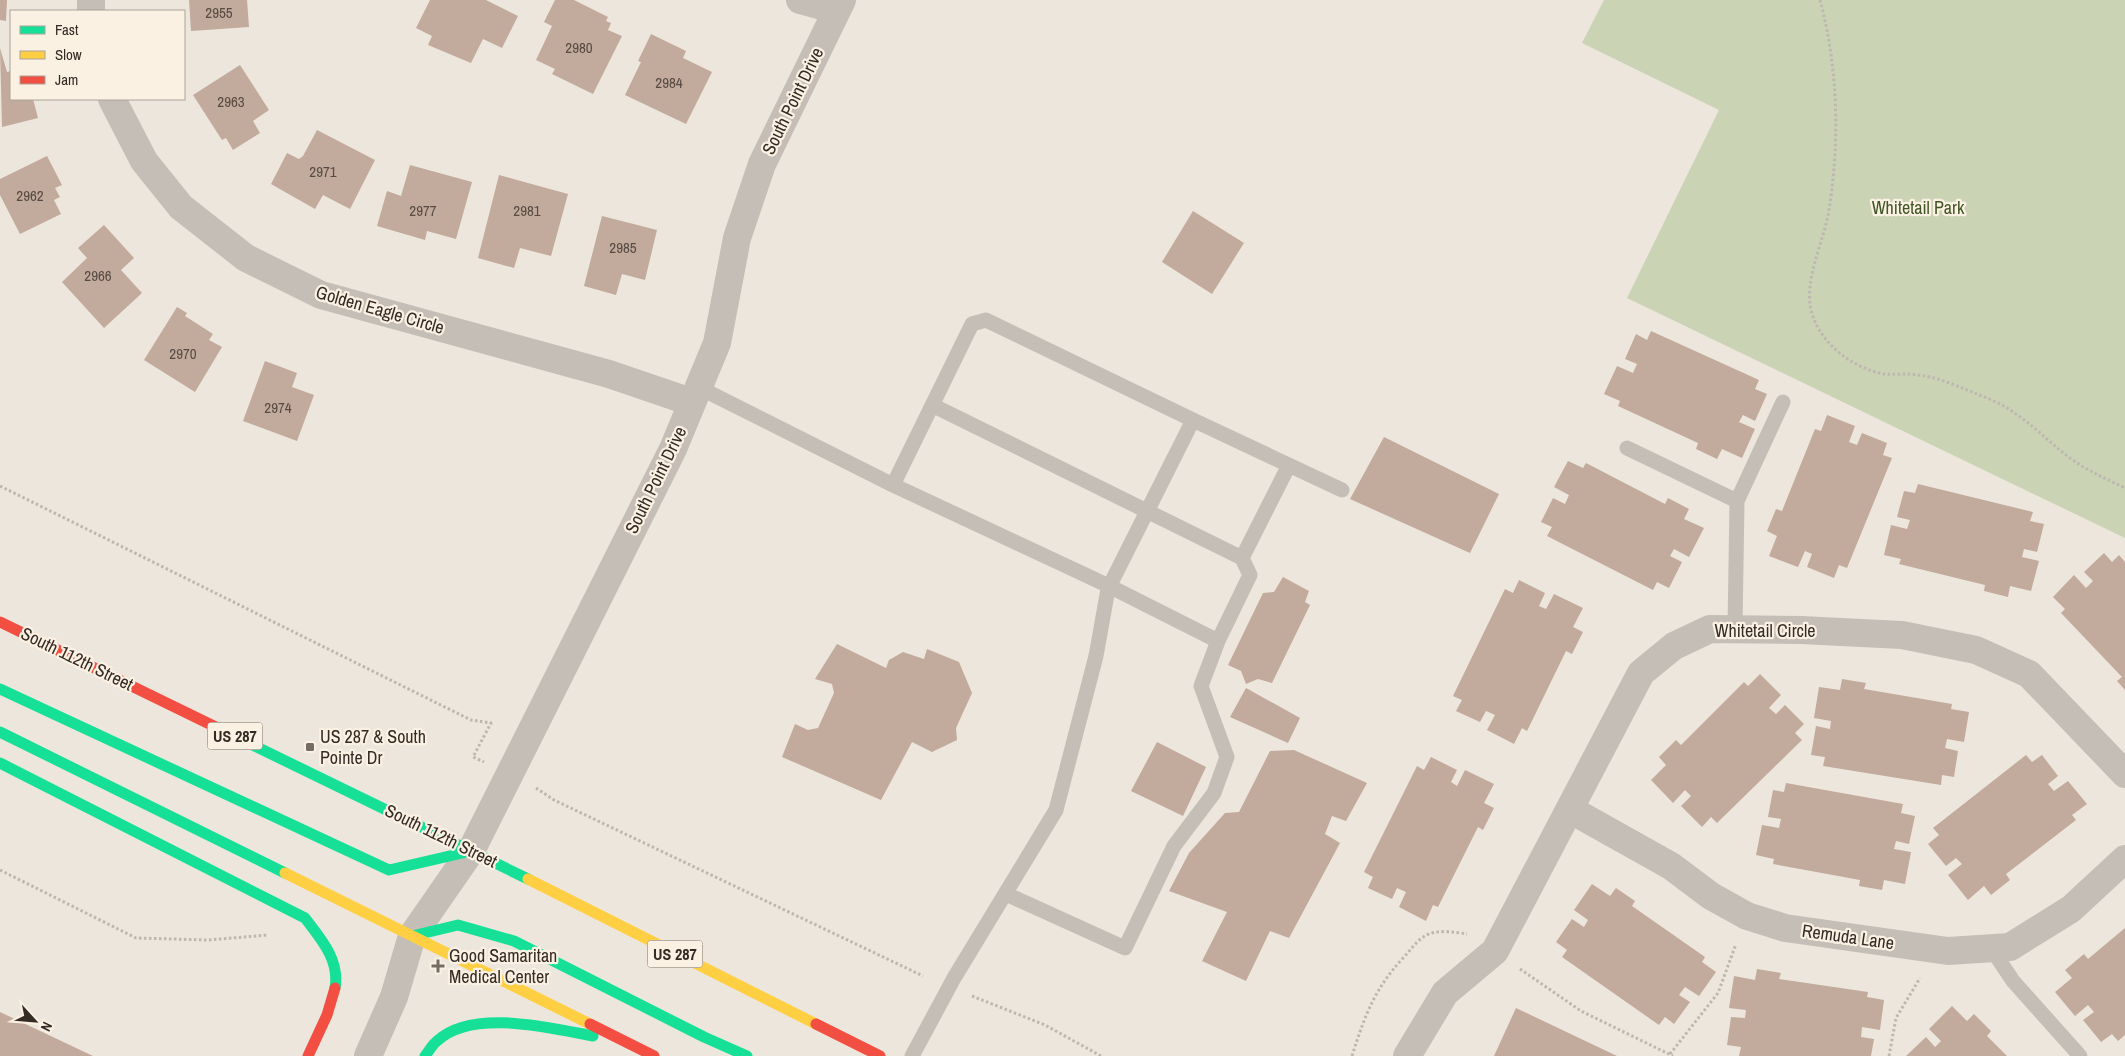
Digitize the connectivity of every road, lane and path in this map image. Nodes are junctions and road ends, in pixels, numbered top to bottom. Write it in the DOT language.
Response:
graph roads {
  1 [pos="800,0"];
  2 [pos="1820,0"];
  3 [pos="840,5"];
  4 [pos="113,100"];
  5 [pos="695,395"];
  6 [pos="1783,402"];
  7 [pos="932,405"];
  8 [pos="1193,420"];
  9 [pos="1627,448"];
  10 [pos="1290,465"];
  11 [pos="893,485"];
  12 [pos="0,486"];
  13 [pos="2125,488"];
  14 [pos="1342,490"];
  15 [pos="1737,501"];
  16 [pos="1147,511"];
  17 [pos="1242,558"];
  18 [pos="1109,586"];
  19 [pos="0,622"];
  20 [pos="1735,629"];
  21 [pos="1218,641"];
  22 [pos="0,689"];
  23 [pos="0,732"];
  24 [pos="0,763"];
  25 [pos="510,772"];
  26 [pos="2125,774"];
  27 [pos="1571,810"];
  28 [pos="471,851"];
  29 [pos="2125,859"];
  30 [pos="0,870"];
  31 [pos="1006,894"];
  32 [pos="1747,916"];
  33 [pos="271,934"];
  34 [pos="412,936"];
  35 [pos="1991,948"];
  36 [pos="1929,949"];
  37 [pos="1495,952"];
  38 [pos="923,976"];
  39 [pos="969,995"];
  40 [pos="626,1042"];
  41 [pos="1671,1055"];
  42 [pos="308,1056"];
  43 [pos="368,1056"];
  44 [pos="425,1056"];
  45 [pos="654,1056"];
  46 [pos="747,1056"];
  47 [pos="880,1056"];
  48 [pos="912,1056"];
  49 [pos="1101,1056"];
  50 [pos="1352,1056"];
  51 [pos="1407,1056"];
  52 [pos="1888,1056"];
  53 [pos="2080,1056"];
  1 -- 3 [label="street"];
  2 -- 13 [label="path"];
  3 -- 5 [label="street, South Point Drive"];
  4 -- 5 [label="street, Golden Eagle Circle"];
  5 -- 11 [label="lane"];
  5 -- 25 [label="street, South Point Drive"];
  6 -- 15 [label="lane"];
  7 -- 8 [label="lane"];
  7 -- 11 [label="lane"];
  7 -- 16 [label="lane"];
  8 -- 10 [label="lane"];
  8 -- 16 [label="lane"];
  9 -- 15 [label="lane"];
  10 -- 14 [label="lane"];
  10 -- 17 [label="lane"];
  11 -- 18 [label="lane"];
  12 -- 25 [label="path"];
  15 -- 20 [label="lane"];
  16 -- 17 [label="lane"];
  16 -- 18 [label="lane"];
  17 -- 21 [label="lane"];
  18 -- 21 [label="lane"];
  18 -- 31 [label="lane"];
  19 -- 28 [label="main road, South 112th Street / US 287"];
  20 -- 26 [label="street, Whitetail Circle"];
  20 -- 27 [label="street, Whitetail Circle"];
  21 -- 31 [label="lane"];
  22 -- 28 [label="main road"];
  23 -- 34 [label="main road"];
  24 -- 42 [label="main road"];
  25 -- 28 [label="street, South Point Drive"];
  25 -- 38 [label="path"];
  27 -- 32 [label="street, Remuda Lane"];
  27 -- 37 [label="street, Whitetail Circle"];
  28 -- 34 [label="street, South Point Drive"];
  28 -- 47 [label="main road, South 112th Street / US 287"];
  29 -- 35 [label="street, Remuda Lane"];
  30 -- 33 [label="path"];
  31 -- 48 [label="lane"];
  32 -- 36 [label="street, Remuda Lane"];
  32 -- 41 [label="path"];
  34 -- 40 [label="main road"];
  34 -- 43 [label="street, South Point Drive"];
  34 -- 46 [label="main road"];
  35 -- 36 [label="street, Remuda Lane"];
  35 -- 53 [label="lane"];
  36 -- 52 [label="path"];
  37 -- 41 [label="path"];
  37 -- 50 [label="path"];
  37 -- 51 [label="street, Whitetail Circle"];
  39 -- 49 [label="path"];
  40 -- 44 [label="main road"];
  40 -- 45 [label="main road"];
}
